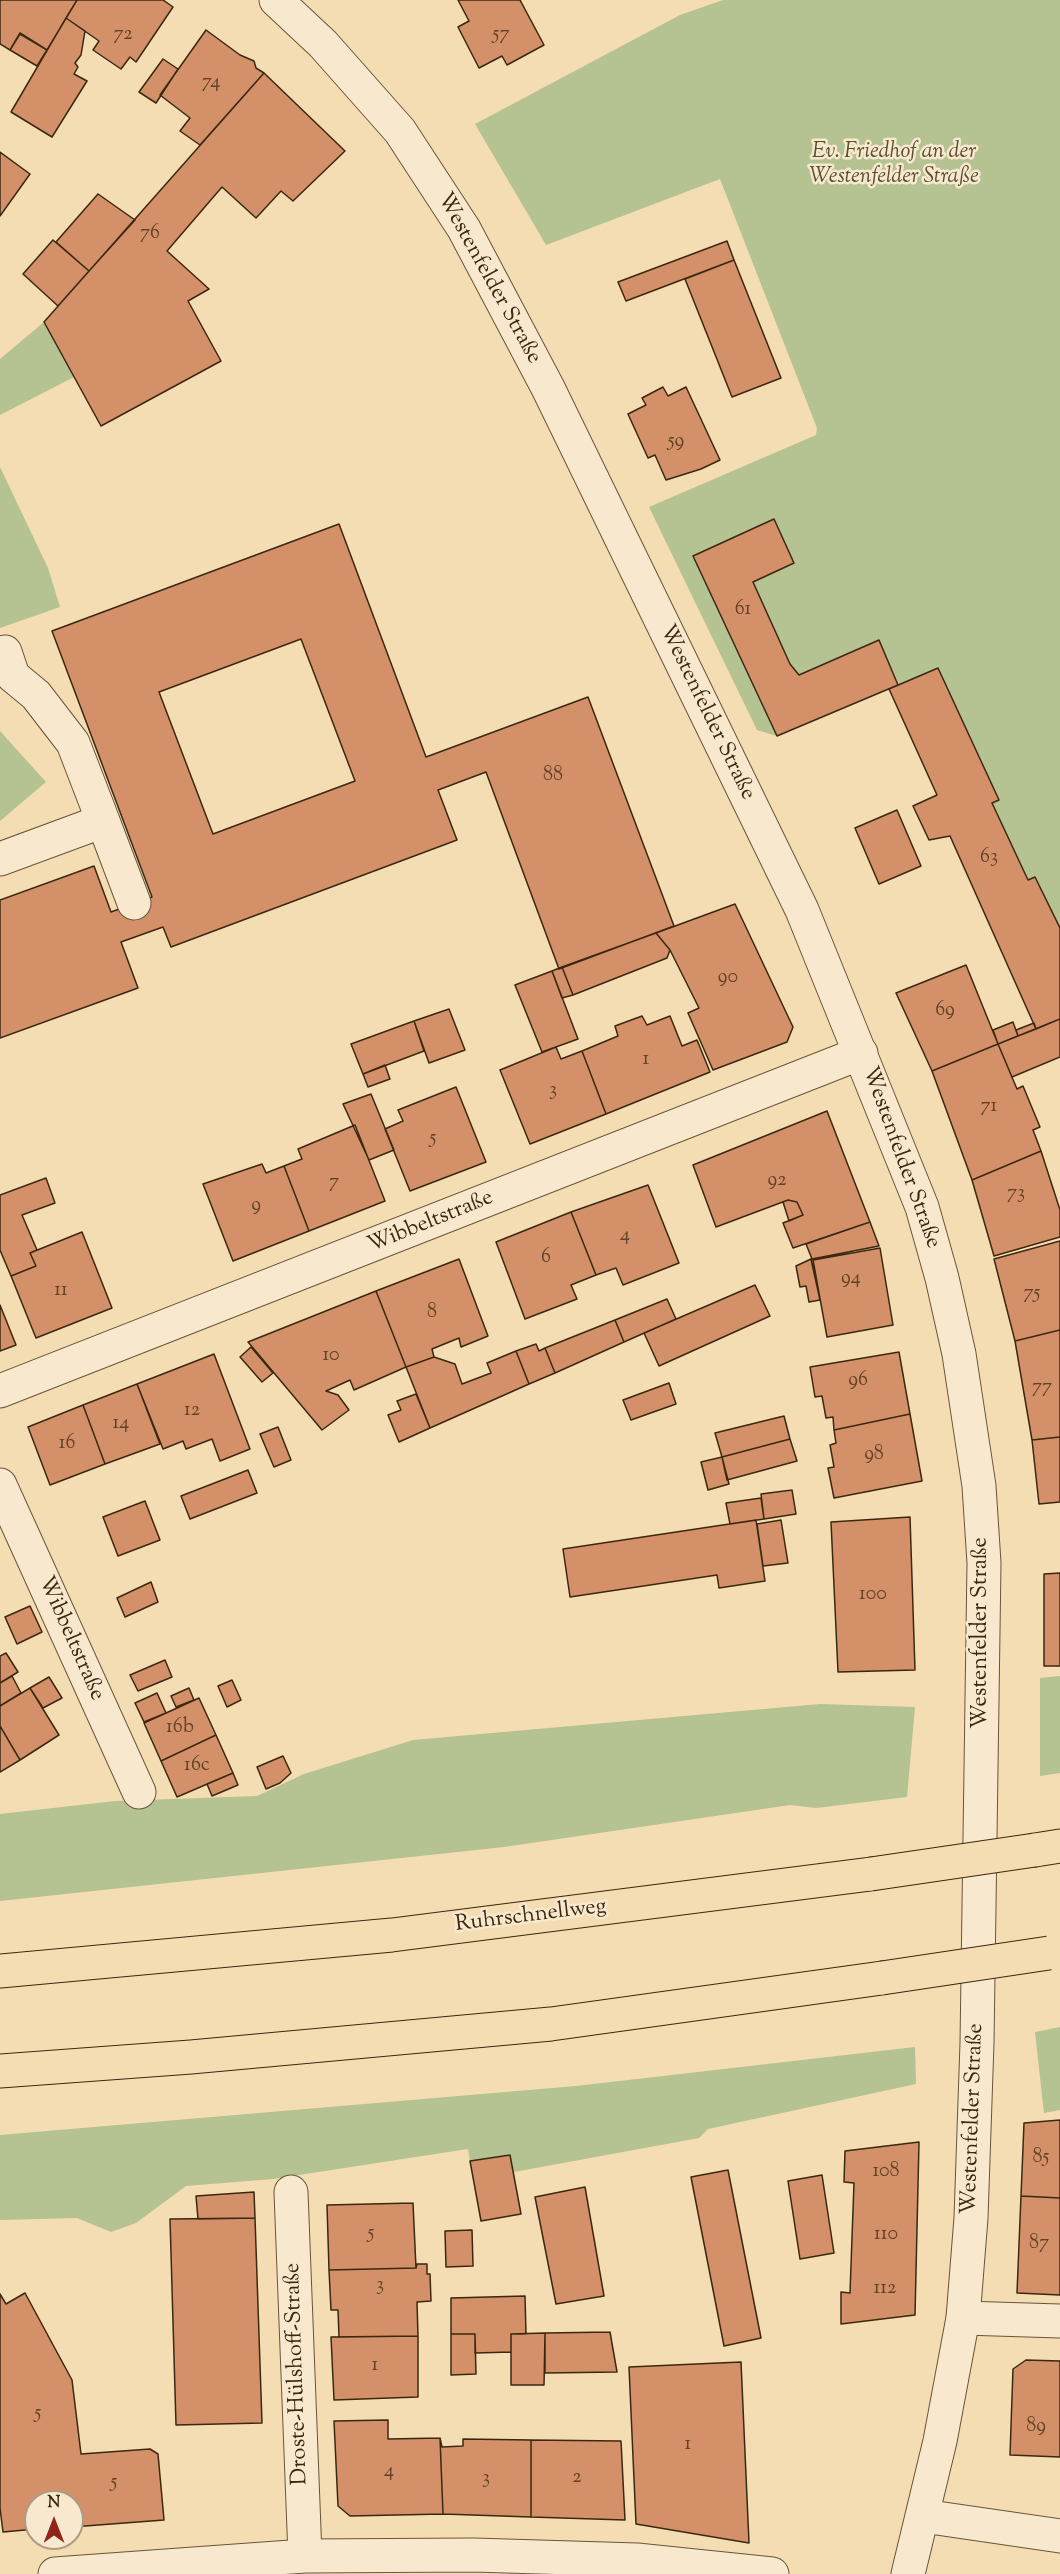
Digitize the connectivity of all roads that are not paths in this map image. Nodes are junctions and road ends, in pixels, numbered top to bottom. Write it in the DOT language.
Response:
graph roads {
  1 [pos="276,0"];
  2 [pos="6,671"];
  3 [pos="104,821"];
  4 [pos="0,860"];
  5 [pos="134,903"];
  6 [pos="861,1053"];
  7 [pos="0,1391"];
  8 [pos="0,1485"];
  9 [pos="140,1792"];
  10 [pos="1047,1848"];
  11 [pos="1054,1953"];
  12 [pos="0,1971"];
  13 [pos="0,2071"];
  14 [pos="291,2192"];
  15 [pos="963,2318"];
  16 [pos="1060,2321"];
  17 [pos="923,2516"];
  18 [pos="1060,2536"];
  19 [pos="305,2556"];
  20 [pos="55,2574"];
  21 [pos="772,2574"];
  22 [pos="908,2574"];
  1 -- 6 [label="street, Westenfelder Straße"];
  2 -- 3 [label="street"];
  3 -- 4 [label="street"];
  3 -- 5 [label="street"];
  6 -- 7 [label="street, Wibbeltstraße"];
  6 -- 15 [label="street, Westenfelder Straße"];
  8 -- 9 [label="street, Wibbeltstraße"];
  10 -- 12 [label="highway, Ruhrschnellweg, bridge"];
  11 -- 13 [label="highway, bridge"];
  14 -- 19 [label="street, Droste-Hülshoff-Straße"];
  15 -- 16 [label="street"];
  15 -- 17 [label="street, Westenfelder Straße"];
  17 -- 18 [label="street"];
  17 -- 22 [label="street, Westenfelder Straße"];
  19 -- 20 [label="street"];
  19 -- 21 [label="street"];
}
